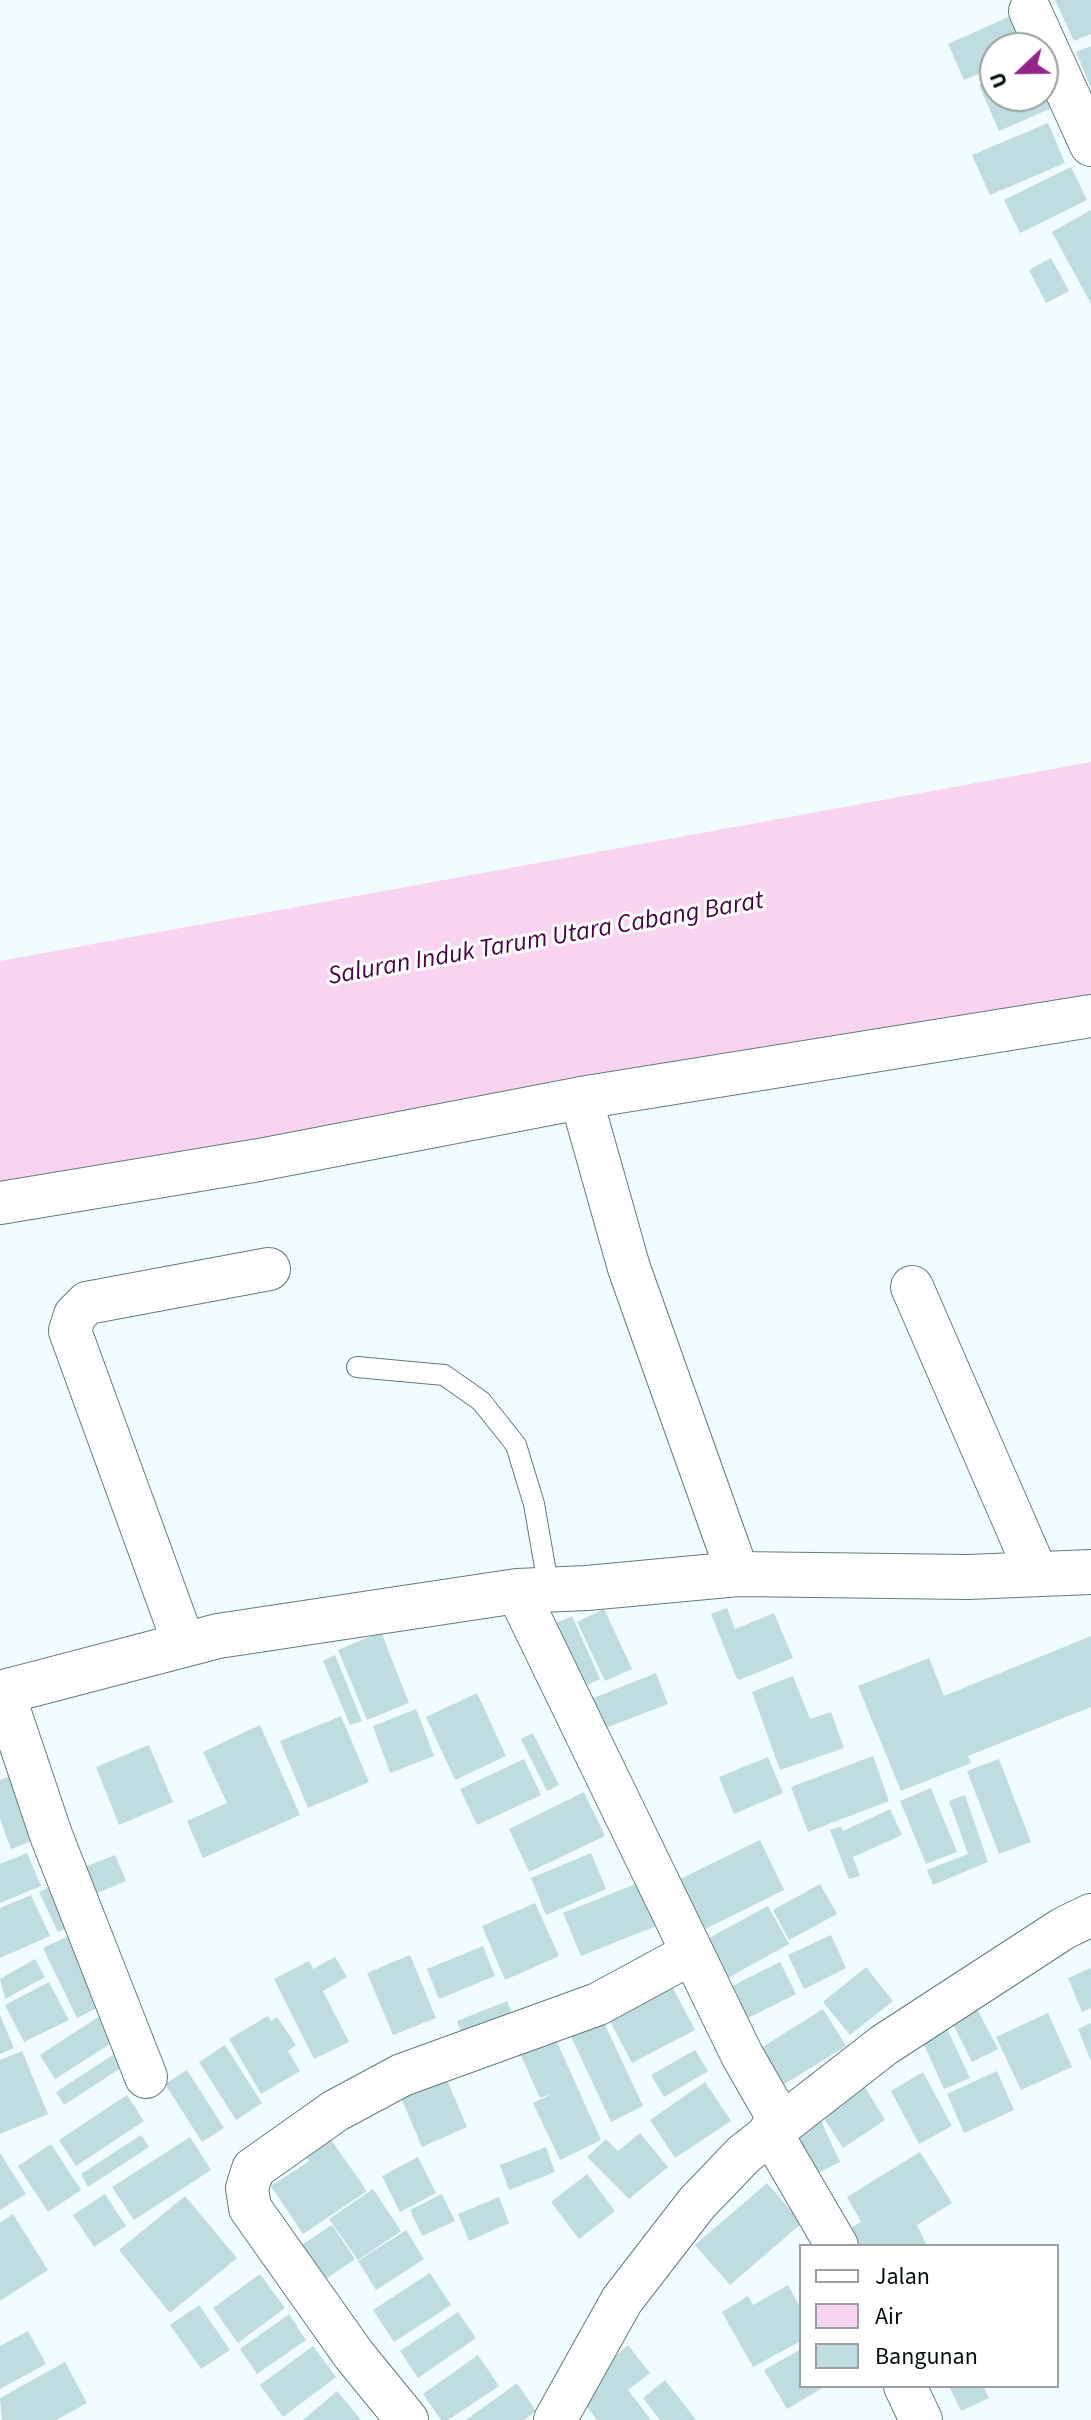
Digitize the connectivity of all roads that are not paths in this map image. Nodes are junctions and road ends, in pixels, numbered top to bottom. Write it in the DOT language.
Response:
graph roads {
  1 [pos="1030,11"];
  2 [pos="1091,145"];
  3 [pos="1091,1016"];
  4 [pos="581,1098"];
  5 [pos="0,1203"];
  6 [pos="269,1269"];
  7 [pos="912,1287"];
  8 [pos="357,1367"];
  9 [pos="1091,1572"];
  10 [pos="738,1574"];
  11 [pos="1037,1574"];
  12 [pos="533,1590"];
  13 [pos="184,1644"];
  14 [pos="1,1693"];
  15 [pos="1091,1915"];
  16 [pos="692,1953"];
  17 [pos="146,2077"];
  18 [pos="776,2127"];
  19 [pos="836,2244"];
  20 [pos="906,2388"];
  21 [pos="407,2420"];
  22 [pos="555,2420"];
  23 [pos="921,2420"];
  1 -- 2 [label="street"];
  3 -- 4 [label="street"];
  4 -- 5 [label="street"];
  4 -- 10 [label="street"];
  6 -- 13 [label="street"];
  7 -- 11 [label="street"];
  8 -- 12 [label="lane"];
  9 -- 11 [label="main road"];
  10 -- 11 [label="main road"];
  10 -- 12 [label="main road"];
  12 -- 13 [label="main road"];
  12 -- 16 [label="street"];
  13 -- 14 [label="main road"];
  14 -- 17 [label="street"];
  15 -- 18 [label="street"];
  16 -- 18 [label="street"];
  16 -- 21 [label="street"];
  18 -- 19 [label="street"];
  18 -- 22 [label="street"];
  20 -- 23 [label="street"];
}
